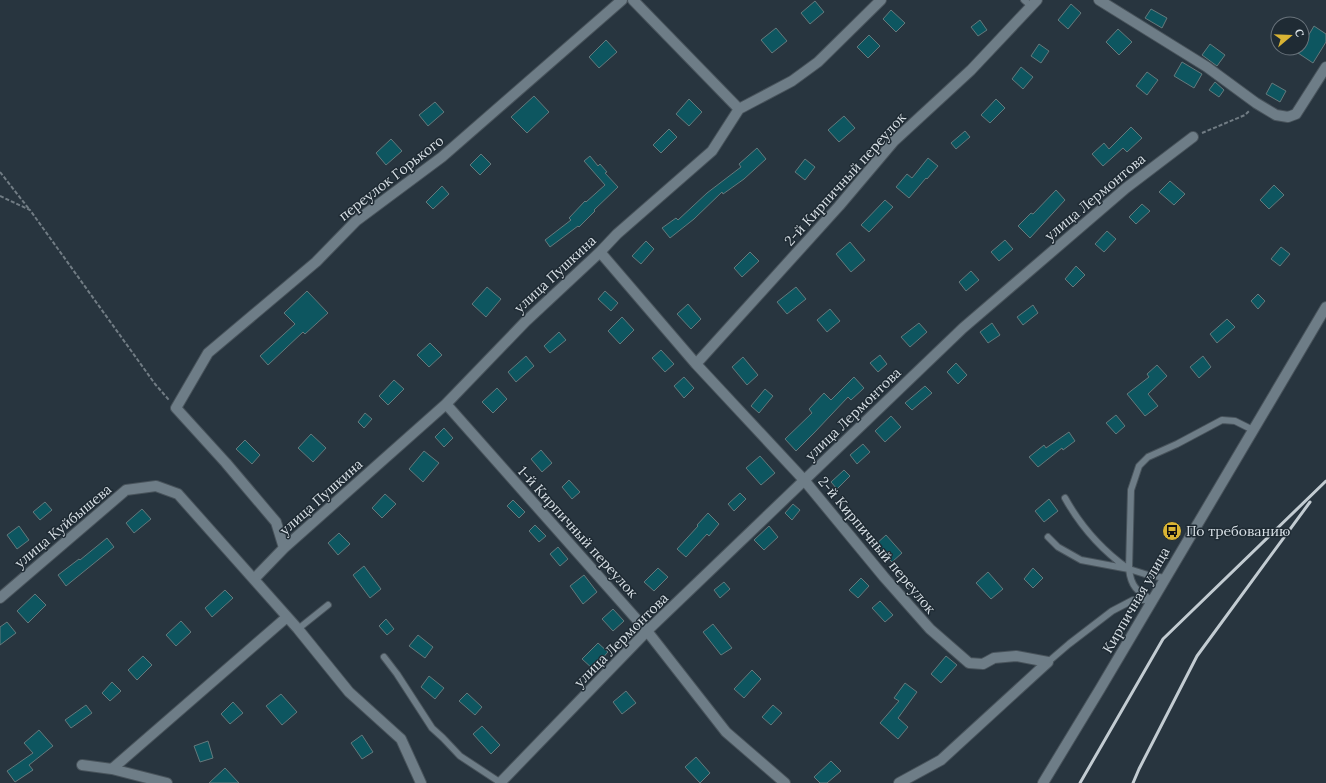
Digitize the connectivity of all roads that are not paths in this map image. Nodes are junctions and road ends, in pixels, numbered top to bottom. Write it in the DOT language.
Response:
graph roads {
  1 [pos="622,0"];
  2 [pos="633,0"];
  3 [pos="881,0"];
  4 [pos="1099,0"];
  5 [pos="1031,2"];
  6 [pos="1326,67"];
  7 [pos="739,109"];
  8 [pos="1194,137"];
  9 [pos="600,252"];
  10 [pos="1326,307"];
  11 [pos="696,364"];
  12 [pos="446,404"];
  13 [pos="1253,430"];
  14 [pos="804,480"];
  15 [pos="1065,498"];
  16 [pos="1048,537"];
  17 [pos="284,548"];
  18 [pos="1129,569"];
  19 [pos="1165,578"];
  20 [pos="254,579"];
  21 [pos="0,598"];
  22 [pos="1152,600"];
  23 [pos="328,605"];
  24 [pos="287,617"];
  25 [pos="298,628"];
  26 [pos="648,631"];
  27 [pos="384,657"];
  28 [pos="1048,662"];
  29 [pos="82,765"];
  30 [pos="112,769"];
  31 [pos="167,783"];
  32 [pos="421,783"];
  33 [pos="500,783"];
  34 [pos="785,783"];
  35 [pos="899,783"];
  36 [pos="1043,783"];
  1 -- 17 [label="street, переулок Горького"];
  2 -- 7 [label="street"];
  3 -- 7 [label="street, улица Пушкина"];
  4 -- 6 [label="street"];
  5 -- 11 [label="street, 2-й Кирпичный переулок"];
  7 -- 9 [label="street, улица Пушкина"];
  8 -- 14 [label="street, улица Лермонтова"];
  9 -- 11 [label="street, 2-й Кирпичный переулок"];
  9 -- 12 [label="street, улица Пушкина"];
  10 -- 13 [label="street, Кирпичная улица"];
  11 -- 14 [label="street, 2-й Кирпичный переулок"];
  12 -- 17 [label="street, улица Пушкина"];
  12 -- 26 [label="street, 1-й Кирпичный переулок"];
  13 -- 18 [label="lane"];
  13 -- 19 [label="street, Кирпичная улица"];
  14 -- 26 [label="street, улица Лермонтова"];
  14 -- 28 [label="street, 2-й Кирпичный переулок"];
  15 -- 18 [label="lane"];
  16 -- 18 [label="lane"];
  17 -- 20 [label="street, улица Пушкина"];
  18 -- 19 [label="lane"];
  18 -- 22 [label="lane"];
  19 -- 22 [label="street, Кирпичная улица"];
  20 -- 21 [label="street, улица Куйбышева"];
  20 -- 24 [label="street, улица Куйбышева"];
  22 -- 28 [label="lane"];
  22 -- 36 [label="street, Кирпичная улица"];
  23 -- 25 [label="lane"];
  24 -- 25 [label="street, улица Куйбышева"];
  24 -- 30 [label="street"];
  25 -- 32 [label="street, улица Куйбышева"];
  26 -- 33 [label="street, улица Лермонтова"];
  26 -- 34 [label="street, 1-й Кирпичный переулок"];
  27 -- 33 [label="lane"];
  28 -- 35 [label="street"];
  29 -- 30 [label="street"];
  30 -- 31 [label="street"];
}
